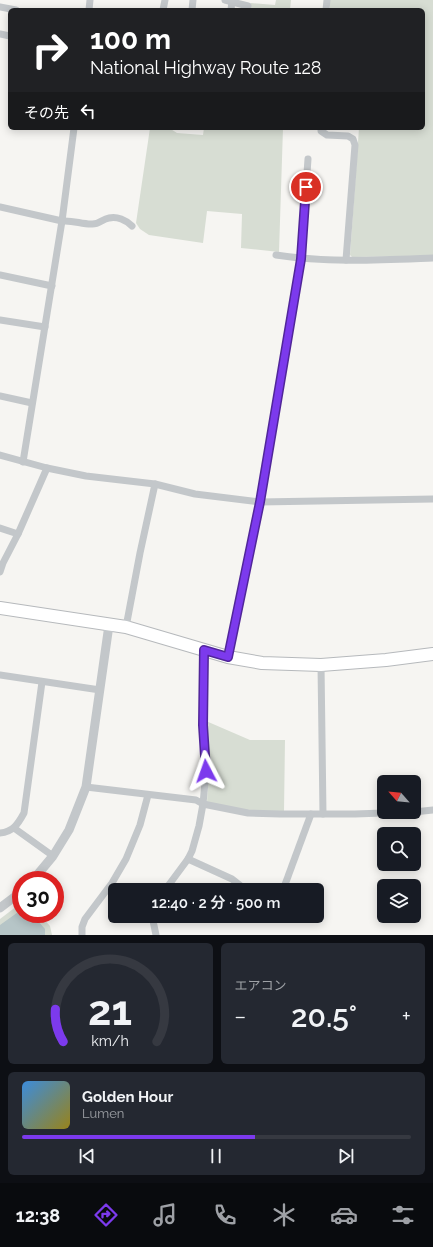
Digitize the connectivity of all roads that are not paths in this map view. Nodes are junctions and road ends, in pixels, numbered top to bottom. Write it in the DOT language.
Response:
graph roads {
  1 [pos="229,0"];
  2 [pos="248,6"];
  3 [pos="74,130"];
  4 [pos="321,130"];
  5 [pos="308,159"];
  6 [pos="0,207"];
  7 [pos="62,221"];
  8 [pos="132,226"];
  9 [pos="276,255"];
  10 [pos="433,258"];
  11 [pos="301,259"];
  12 [pos="346,260"];
  13 [pos="0,275"];
  14 [pos="52,286"];
  15 [pos="0,320"];
  16 [pos="45,328"];
  17 [pos="0,396"];
  18 [pos="32,403"];
  19 [pos="0,455"];
  20 [pos="23,462"];
  21 [pos="47,468"];
  22 [pos="155,484"];
  23 [pos="433,500"];
  24 [pos="260,502"];
  25 [pos="0,528"];
  26 [pos="18,534"];
  27 [pos="0,572"];
  28 [pos="0,608"];
  29 [pos="109,625"];
  30 [pos="126,627"];
  31 [pos="204,650"];
  32 [pos="433,654"];
  33 [pos="228,657"];
  34 [pos="321,665"];
  35 [pos="0,676"];
  36 [pos="42,682"];
  37 [pos="100,690"];
  38 [pos="86,787"];
  39 [pos="148,795"];
  40 [pos="203,804"];
  41 [pos="433,810"];
  42 [pos="421,811"];
  43 [pos="377,813"];
  44 [pos="311,814"];
  45 [pos="322,814"];
  46 [pos="14,828"];
  47 [pos="0,833"];
  48 [pos="53,856"];
  49 [pos="188,859"];
  50 [pos="40,871"];
  51 [pos="169,883"];
  52 [pos="236,883"];
  53 [pos="286,883"];
  54 [pos="12,899"];
  55 [pos="0,908"];
  56 [pos="153,923"];
  57 [pos="82,935"];
  58 [pos="156,935"];
  1 -- 2 [label="street"];
  3 -- 7 [label="street"];
  4 -- 12 [label="street"];
  5 -- 11 [label="street"];
  6 -- 7 [label="street"];
  7 -- 8 [label="street"];
  7 -- 14 [label="street"];
  9 -- 11 [label="street"];
  10 -- 12 [label="street"];
  11 -- 12 [label="street"];
  11 -- 24 [label="street"];
  13 -- 14 [label="street"];
  14 -- 16 [label="street"];
  15 -- 16 [label="street"];
  16 -- 18 [label="street"];
  17 -- 18 [label="street"];
  18 -- 20 [label="street"];
  19 -- 20 [label="street"];
  20 -- 21 [label="street"];
  21 -- 22 [label="street"];
  21 -- 26 [label="street"];
  22 -- 24 [label="street"];
  22 -- 30 [label="street"];
  23 -- 24 [label="street"];
  24 -- 33 [label="street"];
  25 -- 26 [label="street"];
  26 -- 27 [label="street"];
  28 -- 29 [label="highway"];
  29 -- 30 [label="highway"];
  29 -- 37 [label="street"];
  30 -- 31 [label="highway"];
  31 -- 33 [label="highway"];
  31 -- 40 [label="street"];
  32 -- 34 [label="highway"];
  33 -- 34 [label="highway"];
  34 -- 45 [label="street"];
  35 -- 36 [label="street"];
  36 -- 37 [label="street"];
  36 -- 46 [label="street"];
  37 -- 38 [label="street"];
  38 -- 39 [label="street"];
  38 -- 48 [label="street"];
  39 -- 40 [label="street"];
  39 -- 57 [label="street"];
  40 -- 44 [label="street"];
  40 -- 49 [label="street"];
  41 -- 42 [label="street"];
  43 -- 45 [label="street"];
  44 -- 45 [label="street"];
  44 -- 53 [label="street"];
  46 -- 47 [label="street"];
  46 -- 48 [label="street"];
  48 -- 50 [label="street"];
  49 -- 51 [label="street"];
  49 -- 52 [label="street"];
  54 -- 55 [label="street"];
  56 -- 58 [label="street"];
}
